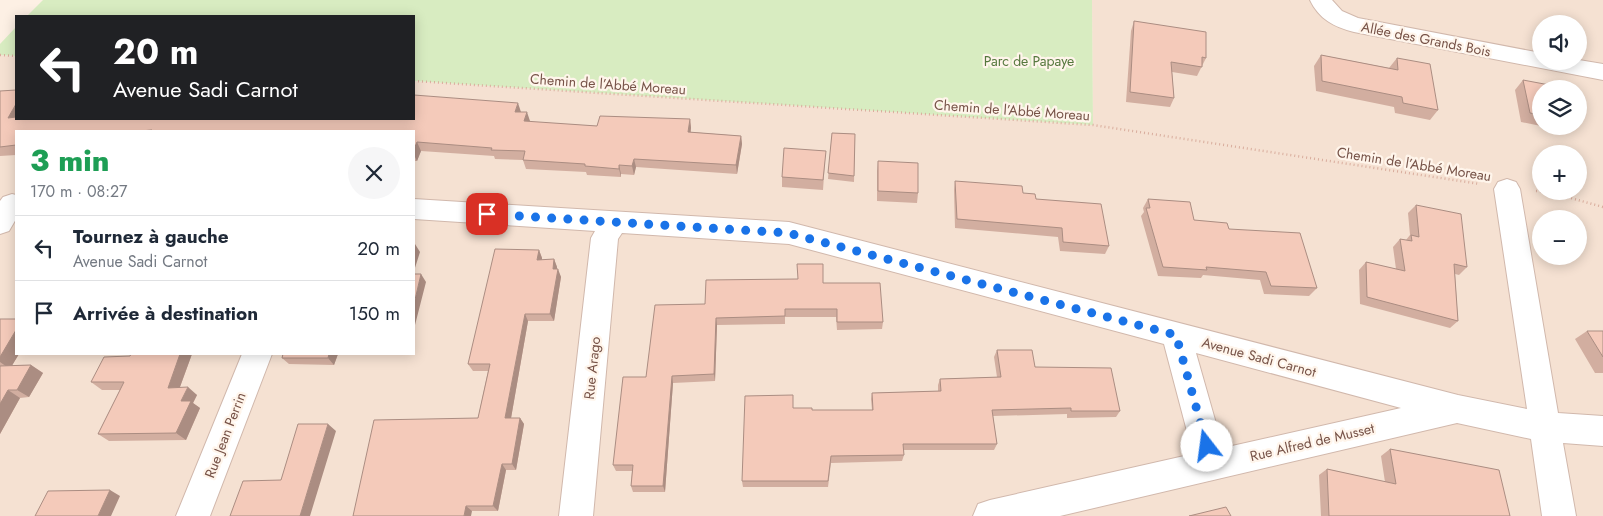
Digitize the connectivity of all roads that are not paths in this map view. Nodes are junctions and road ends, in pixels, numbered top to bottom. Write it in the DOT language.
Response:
graph roads {
  1 [pos="1321,0"];
  2 [pos="1532,59"];
  3 [pos="1587,69"];
  4 [pos="1603,72"];
  5 [pos="1507,188"];
  6 [pos="415,209"];
  7 [pos="615,222"];
  8 [pos="1176,335"];
  9 [pos="256,355"];
  10 [pos="1458,409"];
  11 [pos="1543,427"];
  12 [pos="1603,431"];
  13 [pos="1212,465"];
  14 [pos="193,516"];
  15 [pos="576,516"];
  16 [pos="990,516"];
  17 [pos="1559,516"];
  1 -- 2 [label="street, Allée des Grands Bois"];
  3 -- 4 [label="street, Allée des Grands Bois"];
  5 -- 11 [label="street"];
  6 -- 7 [label="street, Avenue Sadi Carnot"];
  7 -- 8 [label="street, Avenue Sadi Carnot"];
  7 -- 15 [label="street, Rue Arago"];
  8 -- 10 [label="street, Avenue Sadi Carnot"];
  8 -- 13 [label="street"];
  9 -- 14 [label="street, Rue Jean Perrin"];
  10 -- 11 [label="street, Avenue Sadi Carnot"];
  10 -- 13 [label="street, Rue Alfred de Musset"];
  11 -- 12 [label="street, Avenue Sadi Carnot"];
  11 -- 17 [label="street"];
  13 -- 16 [label="street, Rue Alfred de Musset"];
}
